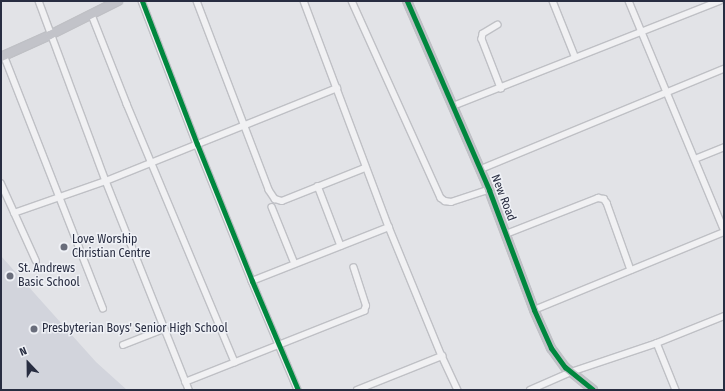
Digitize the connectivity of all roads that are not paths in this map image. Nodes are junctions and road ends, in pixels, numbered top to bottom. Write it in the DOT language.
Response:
graph roads {
  1 [pos="39,1"];
  2 [pos="118,1"];
  3 [pos="142,1"];
  4 [pos="197,1"];
  5 [pos="304,1"];
  6 [pos="352,1"];
  7 [pos="407,1"];
  8 [pos="553,1"];
  9 [pos="629,1"];
  10 [pos="719,1"];
  11 [pos="92,14"];
  12 [pos="498,25"];
  13 [pos="641,30"];
  14 [pos="50,35"];
  15 [pos="2,56"];
  16 [pos="575,56"];
  17 [pos="724,69"];
  18 [pos="337,88"];
  19 [pos="501,88"];
  20 [pos="667,92"];
  21 [pos="454,106"];
  22 [pos="245,124"];
  23 [pos="196,144"];
  24 [pos="724,147"];
  25 [pos="695,159"];
  26 [pos="152,163"];
  27 [pos="365,168"];
  28 [pos="481,169"];
  29 [pos="106,181"];
  30 [pos="1,182"];
  31 [pos="318,186"];
  32 [pos="489,190"];
  33 [pos="59,197"];
  34 [pos="272,207"];
  35 [pos="14,213"];
  36 [pos="388,227"];
  37 [pos="724,231"];
  38 [pos="506,234"];
  39 [pos="340,246"];
  40 [pos="36,260"];
  41 [pos="295,264"];
  42 [pos="354,268"];
  43 [pos="631,270"];
  44 [pos="252,281"];
  45 [pos="103,308"];
  46 [pos="534,310"];
  47 [pos="724,316"];
  48 [pos="164,329"];
  49 [pos="657,343"];
  50 [pos="123,345"];
  51 [pos="280,345"];
  52 [pos="442,356"];
  53 [pos="235,362"];
  54 [pos="571,372"];
  55 [pos="185,382"];
  56 [pos="189,390"];
  57 [pos="298,390"];
  58 [pos="357,390"];
  59 [pos="458,390"];
  60 [pos="530,390"];
  61 [pos="593,390"];
  62 [pos="676,390"];
  1 -- 14 [label="street"];
  2 -- 11 [label="street"];
  3 -- 23 [label="street"];
  4 -- 22 [label="street"];
  5 -- 18 [label="street"];
  6 -- 32 [label="street"];
  7 -- 21 [label="street, New Road"];
  8 -- 16 [label="street"];
  9 -- 13 [label="street"];
  10 -- 13 [label="street"];
  11 -- 14 [label="street"];
  11 -- 26 [label="street"];
  12 -- 19 [label="street"];
  13 -- 16 [label="street"];
  13 -- 20 [label="street"];
  14 -- 15 [label="street"];
  14 -- 29 [label="street"];
  15 -- 33 [label="street"];
  16 -- 19 [label="street"];
  17 -- 20 [label="street"];
  18 -- 22 [label="street"];
  18 -- 27 [label="street"];
  19 -- 21 [label="street"];
  20 -- 25 [label="street"];
  20 -- 28 [label="street"];
  21 -- 28 [label="street, New Road"];
  22 -- 23 [label="street"];
  22 -- 31 [label="street"];
  23 -- 26 [label="street"];
  23 -- 44 [label="street"];
  24 -- 25 [label="street"];
  25 -- 37 [label="street"];
  26 -- 29 [label="street"];
  26 -- 53 [label="street"];
  27 -- 31 [label="street"];
  27 -- 36 [label="street"];
  28 -- 32 [label="street, New Road"];
  29 -- 33 [label="street"];
  29 -- 48 [label="street"];
  30 -- 35 [label="street"];
  31 -- 39 [label="street"];
  32 -- 38 [label="street, New Road"];
  33 -- 35 [label="street"];
  33 -- 45 [label="street"];
  34 -- 41 [label="street"];
  35 -- 40 [label="street"];
  36 -- 39 [label="street"];
  36 -- 52 [label="street"];
  37 -- 43 [label="street"];
  38 -- 43 [label="street"];
  38 -- 46 [label="street, New Road"];
  39 -- 41 [label="street"];
  41 -- 44 [label="street"];
  42 -- 51 [label="street"];
  43 -- 46 [label="street"];
  44 -- 51 [label="street"];
  46 -- 54 [label="street, New Road"];
  47 -- 49 [label="street"];
  48 -- 50 [label="street"];
  48 -- 55 [label="street"];
  49 -- 54 [label="street"];
  49 -- 62 [label="street"];
  51 -- 53 [label="street"];
  51 -- 57 [label="street"];
  52 -- 58 [label="street"];
  52 -- 59 [label="street"];
  53 -- 55 [label="street"];
  54 -- 60 [label="street"];
  54 -- 61 [label="street, New Road"];
  55 -- 56 [label="street"];
}
